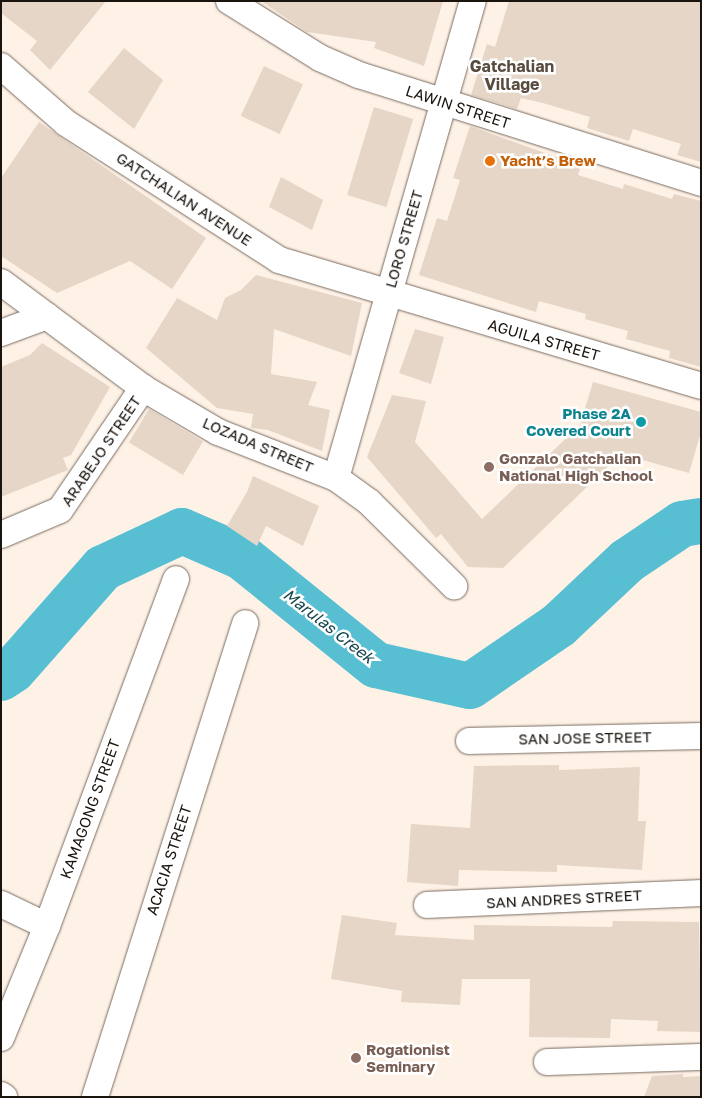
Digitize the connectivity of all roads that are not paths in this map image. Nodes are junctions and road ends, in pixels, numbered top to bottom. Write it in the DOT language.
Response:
graph roads {
  1 [pos="229,1"];
  2 [pos="473,1"];
  3 [pos="1,66"];
  4 [pos="444,103"];
  5 [pos="701,182"];
  6 [pos="1,282"];
  7 [pos="388,294"];
  8 [pos="46,316"];
  9 [pos="1,333"];
  10 [pos="701,386"];
  11 [pos="143,388"];
  12 [pos="336,478"];
  13 [pos="1,535"];
  14 [pos="176,579"];
  15 [pos="454,586"];
  16 [pos="245,623"];
  17 [pos="701,736"];
  18 [pos="469,741"];
  19 [pos="701,893"];
  20 [pos="1,904"];
  21 [pos="427,905"];
  22 [pos="47,926"];
  23 [pos="1,1038"];
  24 [pos="701,1057"];
  25 [pos="547,1062"];
  26 [pos="95,1097"];
  1 -- 4 [label="street, LAWIN STREET"];
  2 -- 4 [label="street, LORO STREET"];
  3 -- 7 [label="street, GATCHALIAN AVENUE"];
  4 -- 5 [label="street, LAWIN STREET"];
  4 -- 7 [label="street, LORO STREET"];
  6 -- 8 [label="street, LOZADA STREET"];
  7 -- 10 [label="street, AGUILA STREET"];
  7 -- 12 [label="street, LORO STREET"];
  8 -- 9 [label="street"];
  8 -- 11 [label="street, LOZADA STREET"];
  11 -- 12 [label="street, LOZADA STREET"];
  11 -- 13 [label="street, ARABEJO STREET"];
  12 -- 15 [label="street, LOZADA STREET"];
  14 -- 22 [label="street, KAMAGONG STREET"];
  16 -- 26 [label="street, ACACIA STREET"];
  17 -- 18 [label="street, SAN JOSE STREET"];
  19 -- 21 [label="street, SAN ANDRES STREET"];
  20 -- 22 [label="street"];
  22 -- 23 [label="street, KAMAGONG STREET"];
  24 -- 25 [label="street"];
}
